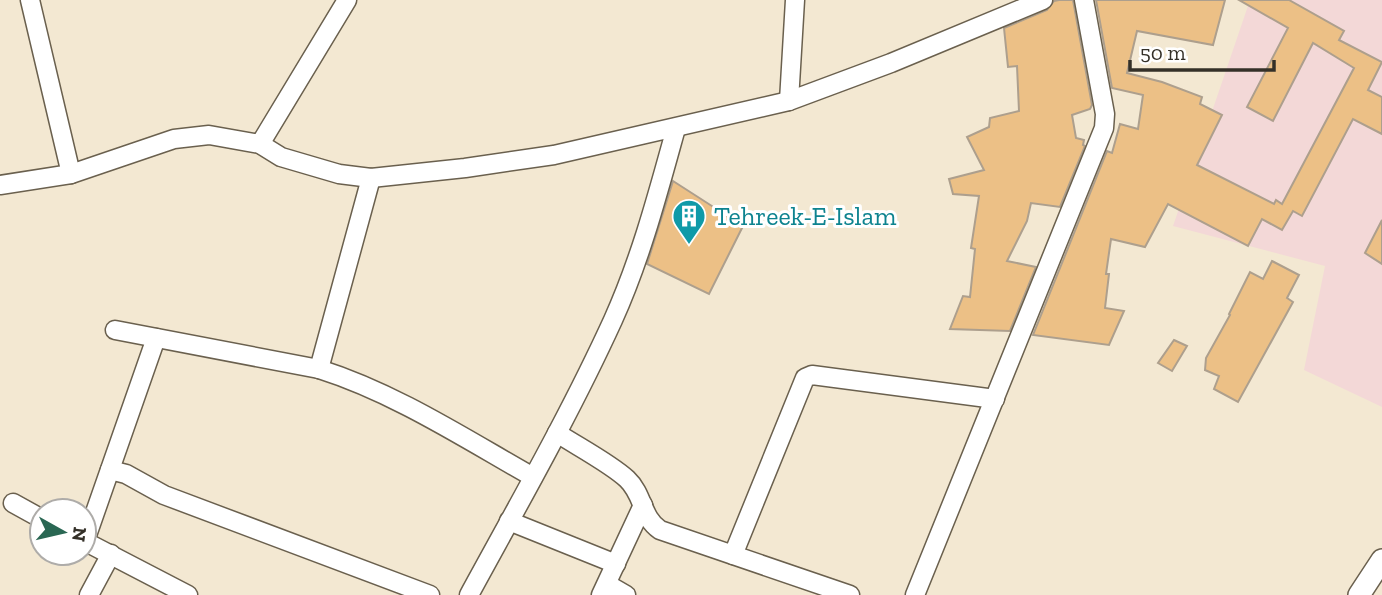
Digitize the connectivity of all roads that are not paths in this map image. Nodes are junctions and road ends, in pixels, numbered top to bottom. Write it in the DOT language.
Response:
graph roads {
  1 [pos="30,0"];
  2 [pos="347,0"];
  3 [pos="795,0"];
  4 [pos="1043,0"];
  5 [pos="1084,0"];
  6 [pos="789,101"];
  7 [pos="676,128"];
  8 [pos="260,144"];
  9 [pos="71,174"];
  10 [pos="371,178"];
  11 [pos="0,185"];
  12 [pos="115,330"];
  13 [pos="156,338"];
  14 [pos="319,369"];
  15 [pos="995,399"];
  16 [pos="556,433"];
  17 [pos="110,470"];
  18 [pos="533,477"];
  19 [pos="13,503"];
  20 [pos="98,504"];
  21 [pos="643,505"];
  22 [pos="28,511"];
  23 [pos="509,521"];
  24 [pos="98,548"];
  25 [pos="111,554"];
  26 [pos="733,555"];
  27 [pos="1382,560"];
  28 [pos="616,564"];
  29 [pos="604,589"];
  30 [pos="89,595"];
  31 [pos="188,595"];
  32 [pos="430,595"];
  33 [pos="469,595"];
  34 [pos="626,595"];
  35 [pos="849,595"];
  36 [pos="915,595"];
  37 [pos="1359,595"];
  1 -- 9 [label="street"];
  2 -- 8 [label="street"];
  3 -- 6 [label="street"];
  4 -- 6 [label="street"];
  5 -- 15 [label="street"];
  6 -- 7 [label="street"];
  7 -- 10 [label="street"];
  7 -- 16 [label="street"];
  8 -- 9 [label="street"];
  8 -- 10 [label="street"];
  9 -- 11 [label="street"];
  10 -- 14 [label="street"];
  12 -- 13 [label="street"];
  13 -- 14 [label="street"];
  13 -- 17 [label="street"];
  14 -- 18 [label="street"];
  15 -- 26 [label="street"];
  15 -- 36 [label="street"];
  16 -- 18 [label="street"];
  16 -- 21 [label="street"];
  17 -- 20 [label="street"];
  17 -- 32 [label="street"];
  18 -- 23 [label="street"];
  19 -- 22 [label="street"];
  21 -- 26 [label="street"];
  21 -- 28 [label="street"];
  23 -- 28 [label="street"];
  23 -- 33 [label="street"];
  24 -- 25 [label="street"];
  25 -- 30 [label="street"];
  25 -- 31 [label="street"];
  26 -- 35 [label="street"];
  27 -- 37 [label="street"];
  28 -- 29 [label="street"];
  29 -- 34 [label="street"];
}
